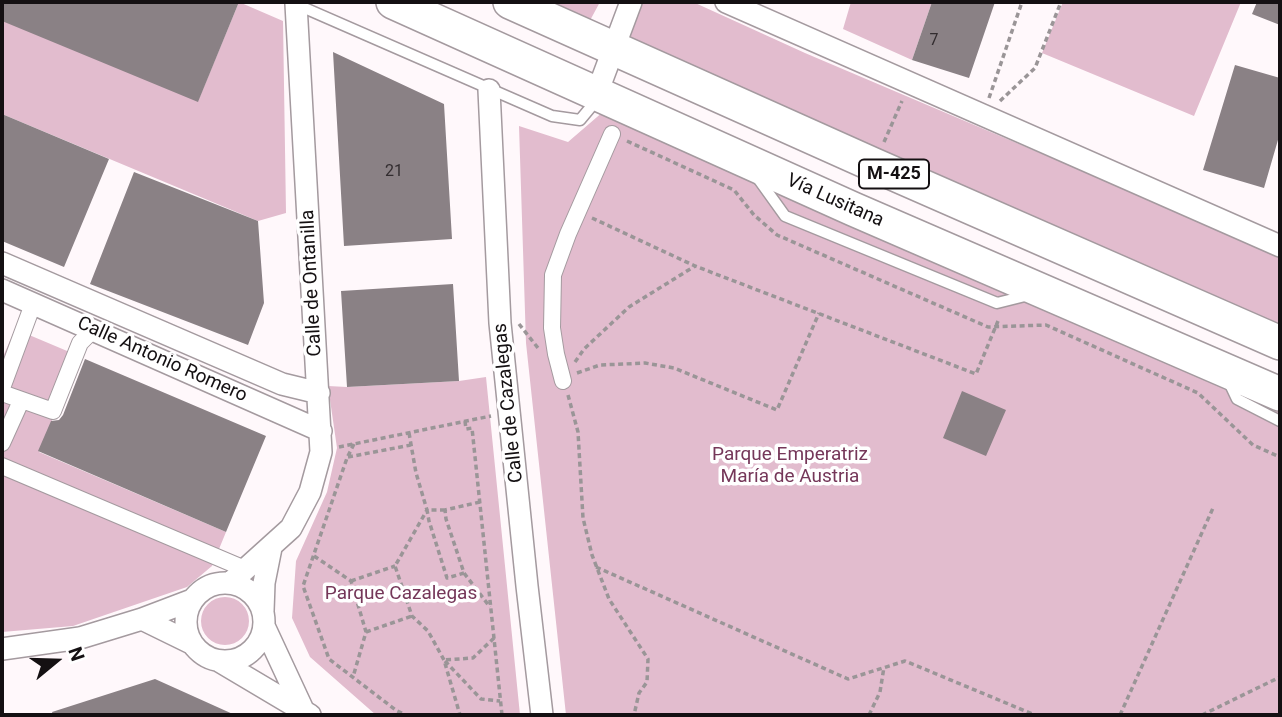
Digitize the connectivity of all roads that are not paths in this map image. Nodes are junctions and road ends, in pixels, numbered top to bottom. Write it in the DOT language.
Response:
graph roads {
  1 [pos="393,2"];
  2 [pos="510,2"];
  3 [pos="631,2"];
  4 [pos="726,2"];
  5 [pos="293,3"];
  6 [pos="614,47"];
  7 [pos="489,90"];
  8 [pos="597,93"];
  9 [pos="612,134"];
  10 [pos="1280,246"];
  11 [pos="2,263"];
  12 [pos="2,290"];
  13 [pos="33,304"];
  14 [pos="93,330"];
  15 [pos="1280,343"];
  16 [pos="1222,368"];
  17 [pos="563,381"];
  18 [pos="2,390"];
  19 [pos="319,393"];
  20 [pos="1280,394"];
  21 [pos="21,401"];
  22 [pos="1280,421"];
  23 [pos="321,431"];
  24 [pos="2,443"];
  25 [pos="7,471"];
  26 [pos="271,548"];
  27 [pos="238,576"];
  28 [pos="192,600"];
  29 [pos="142,619"];
  30 [pos="264,619"];
  31 [pos="191,643"];
  32 [pos="2,649"];
  33 [pos="219,661"];
  34 [pos="307,714"];
  35 [pos="542,715"];
  1 -- 8 [label="main road, Vía Lusitana / M-425"];
  2 -- 6 [label="main road, M-425"];
  3 -- 6 [label="street"];
  4 -- 10 [label="street"];
  5 -- 7 [label="lane"];
  5 -- 19 [label="street, Calle de Ontanilla"];
  6 -- 8 [label="street"];
  6 -- 15 [label="main road, M-425"];
  7 -- 8 [label="lane"];
  7 -- 35 [label="street, Calle de Cazalegas"];
  8 -- 16 [label="main road, Vía Lusitana / M-425"];
  9 -- 17 [label="street"];
  11 -- 19 [label="street, Calle Antonio Romero"];
  12 -- 13 [label="street, Calle Antonio Romero"];
  13 -- 14 [label="street, Calle Antonio Romero"];
  13 -- 18 [label="street"];
  14 -- 21 [label="street"];
  14 -- 23 [label="street, Calle Antonio Romero"];
  16 -- 20 [label="main road, Vía Lusitana / M-425"];
  16 -- 22 [label="lane"];
  18 -- 21 [label="street"];
  19 -- 23 [label="street, Calle de Ontanilla"];
  21 -- 24 [label="street"];
  23 -- 26 [label="street, Calle de Ontanilla"];
  25 -- 27 [label="street"];
  26 -- 27 [label="street, Calle de Ontanilla"];
  26 -- 30 [label="street, Calle de Ontanilla"];
  27 -- 28 [label="street"];
  27 -- 30 [label="street"];
  28 -- 29 [label="street"];
  28 -- 31 [label="street"];
  29 -- 31 [label="street"];
  29 -- 32 [label="street"];
  30 -- 33 [label="street"];
  30 -- 34 [label="street"];
  31 -- 33 [label="street"];
  33 -- 34 [label="street"];
}
